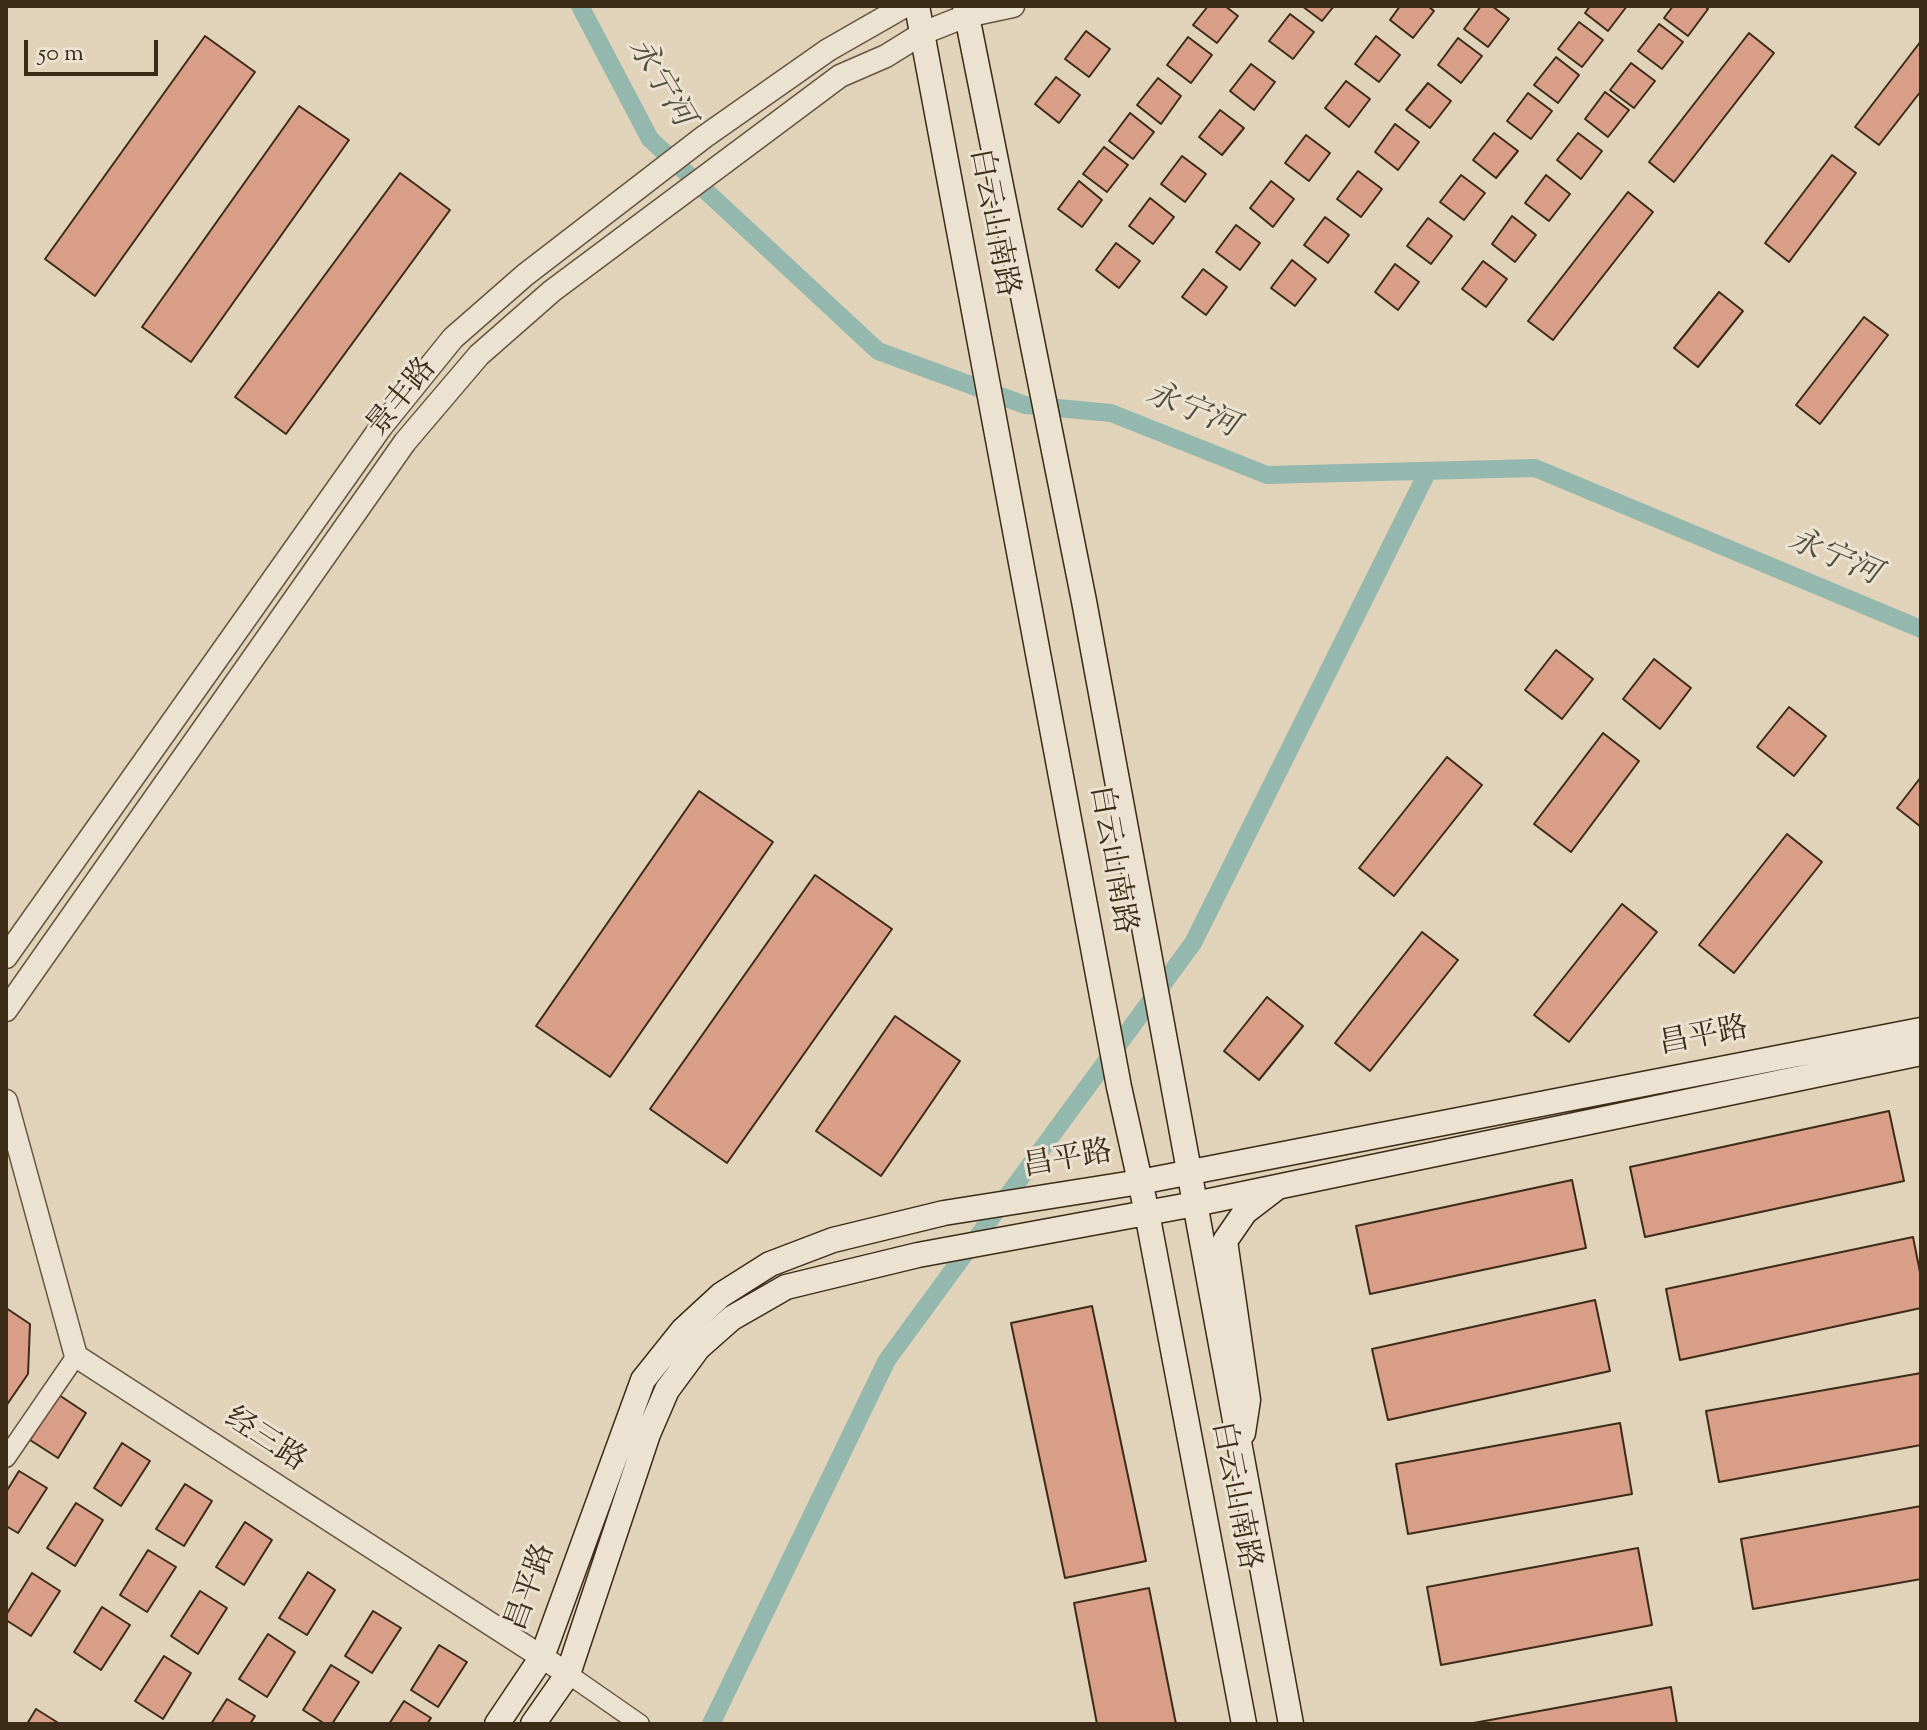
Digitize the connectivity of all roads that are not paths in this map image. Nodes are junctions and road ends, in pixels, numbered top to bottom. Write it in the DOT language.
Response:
graph roads {
  1 [pos="905,6"];
  2 [pos="917,6"];
  3 [pos="1013,6"];
  4 [pos="966,11"];
  5 [pos="923,33"];
  6 [pos="6,957"];
  7 [pos="6,1010"];
  8 [pos="1921,1030"];
  9 [pos="1921,1053"];
  10 [pos="6,1101"];
  11 [pos="1189,1172"];
  12 [pos="1140,1182"];
  13 [pos="1279,1186"];
  14 [pos="1195,1204"];
  15 [pos="1147,1213"];
  16 [pos="76,1356"];
  17 [pos="1240,1451"];
  18 [pos="6,1458"];
  19 [pos="542,1657"];
  20 [pos="568,1674"];
  21 [pos="497,1724"];
  22 [pos="533,1724"];
  23 [pos="640,1724"];
  24 [pos="1244,1724"];
  25 [pos="1291,1724"];
  1 -- 6 [label="street, 景丰路"];
  2 -- 5 [label="main road, 白云山南路"];
  3 -- 4 [label="street, 景丰路"];
  4 -- 5 [label="street, 景丰路"];
  4 -- 11 [label="main road, 白云山南路"];
  5 -- 7 [label="street, 景丰路"];
  5 -- 12 [label="main road, 白云山南路"];
  8 -- 11 [label="main road, 昌平路"];
  9 -- 13 [label="main road, 昌平路"];
  10 -- 16 [label="street"];
  11 -- 12 [label="main road, 昌平路"];
  11 -- 14 [label="main road, 白云山南路"];
  12 -- 15 [label="main road, 白云山南路"];
  12 -- 19 [label="main road, 昌平路"];
  13 -- 14 [label="main road, 昌平路"];
  13 -- 17 [label="main road"];
  14 -- 15 [label="main road, 昌平路"];
  14 -- 17 [label="main road, 白云山南路"];
  15 -- 20 [label="main road, 昌平路"];
  15 -- 24 [label="main road, 白云山南路"];
  16 -- 18 [label="street"];
  16 -- 19 [label="street, 经三路"];
  17 -- 25 [label="main road, 白云山南路"];
  19 -- 20 [label="street, 经三路"];
  19 -- 21 [label="main road, 昌平路"];
  20 -- 22 [label="main road, 昌平路"];
  20 -- 23 [label="street, 经三路"];
}
